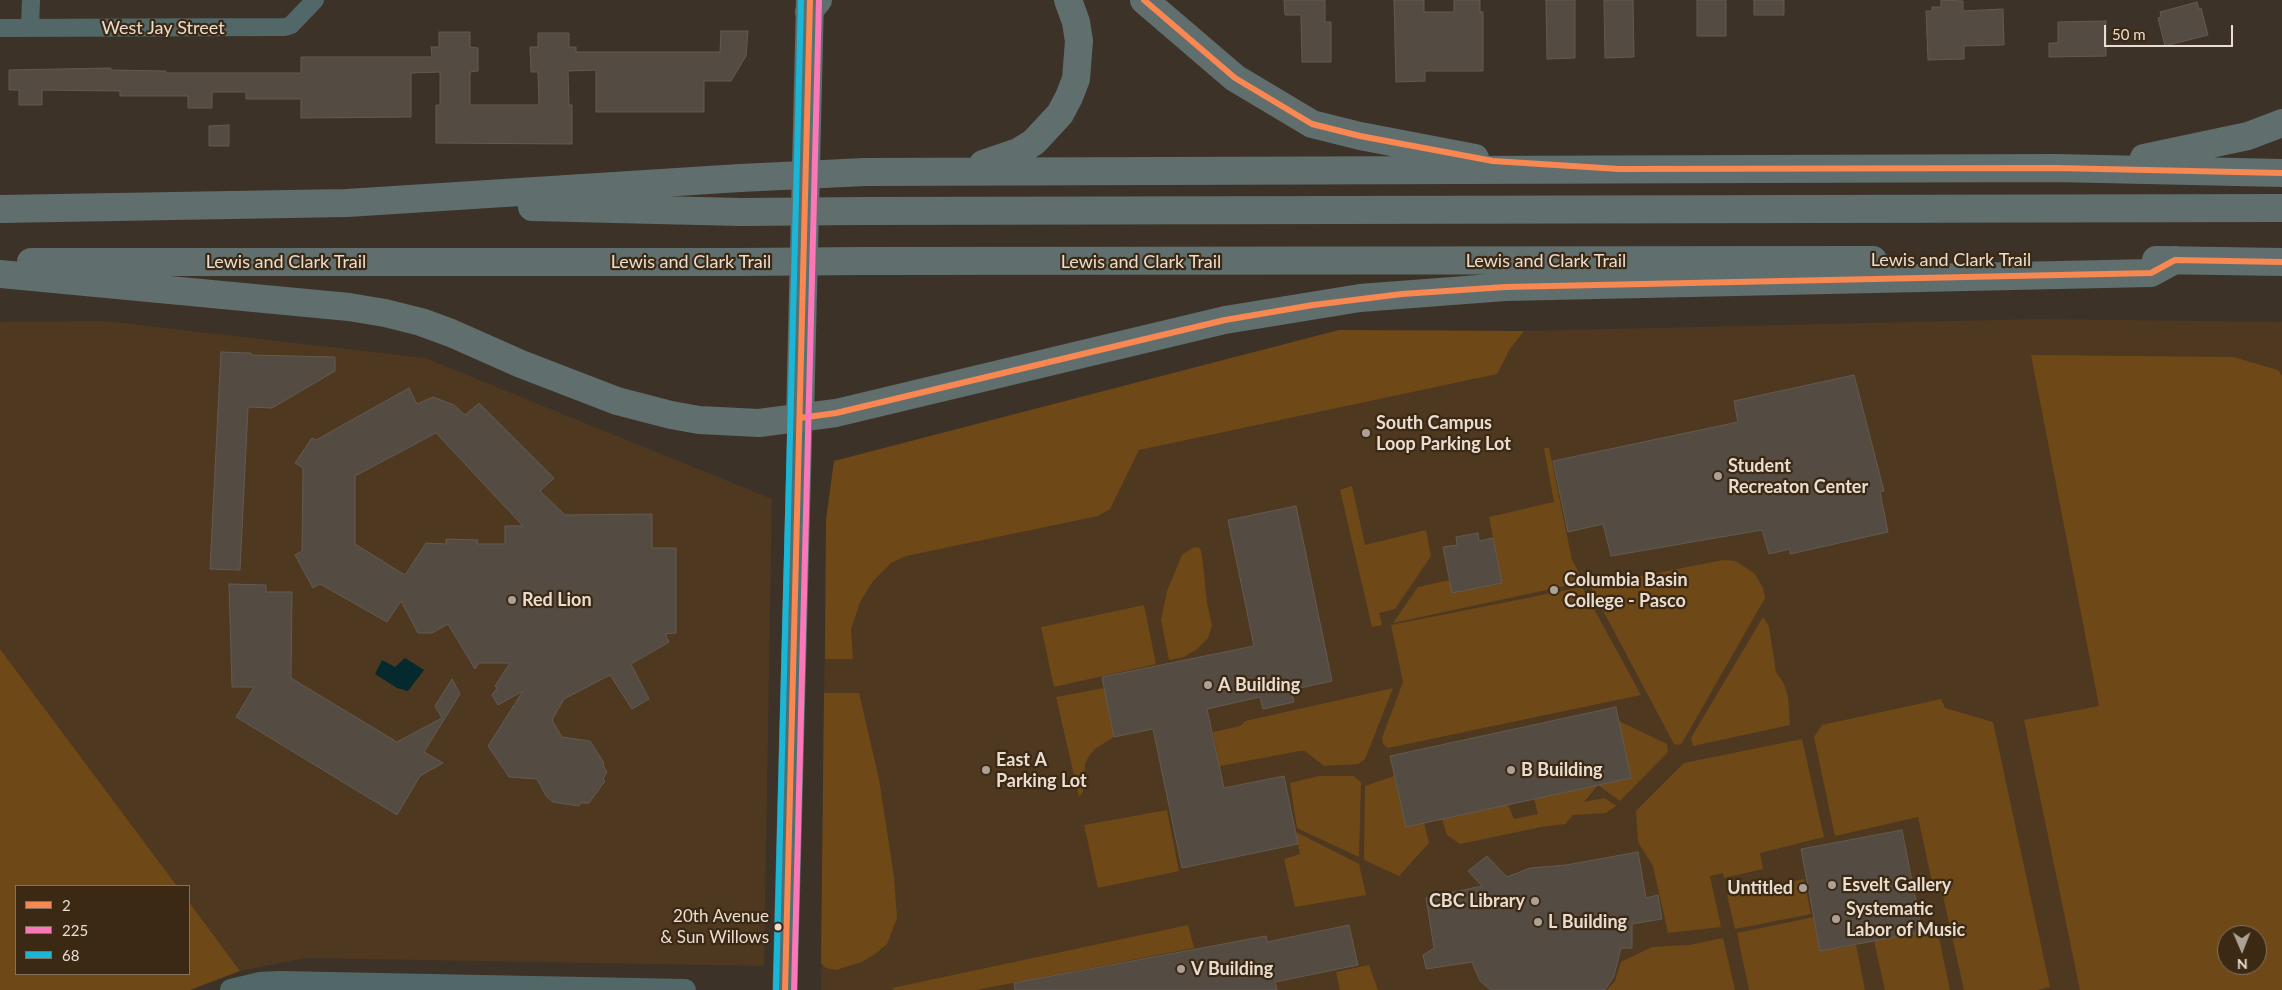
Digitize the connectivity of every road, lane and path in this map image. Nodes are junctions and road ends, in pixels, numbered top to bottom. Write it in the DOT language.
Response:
graph roads {
  1 [pos="31,0"];
  2 [pos="1068,0"];
  3 [pos="1144,0"];
  4 [pos="305,3"];
  5 [pos="812,4"];
  6 [pos="0,28"];
  7 [pos="30,28"];
  8 [pos="2282,122"];
  9 [pos="2056,168"];
  10 [pos="1619,169"];
  11 [pos="865,172"];
  12 [pos="2282,173"];
  13 [pos="347,203"];
  14 [pos="2282,208"];
  15 [pos="0,209"];
  16 [pos="2175,260"];
  17 [pos="0,262"];
  18 [pos="2282,262"];
  19 [pos="0,274"];
  20 [pos="800,418"];
  21 [pos="386,987"];
  22 [pos="231,990"];
  23 [pos="686,990"];
  24 [pos="786,990"];
  1 -- 7 [label="street"];
  2 -- 11 [label="highway"];
  3 -- 10 [label="highway"];
  4 -- 7 [label="street, West Jay Street"];
  5 -- 20 [label="main road"];
  6 -- 7 [label="street, West Jay Street"];
  8 -- 9 [label="highway"];
  9 -- 10 [label="highway"];
  9 -- 12 [label="highway"];
  10 -- 11 [label="highway"];
  11 -- 13 [label="highway, bridge"];
  13 -- 14 [label="highway, bridge"];
  13 -- 15 [label="highway"];
  16 -- 17 [label="highway, Lewis and Clark Trail, bridge"];
  16 -- 18 [label="highway, Lewis and Clark Trail"];
  16 -- 20 [label="highway"];
  19 -- 20 [label="highway"];
  20 -- 24 [label="main road"];
  21 -- 22 [label="street"];
  21 -- 23 [label="street"];
}
